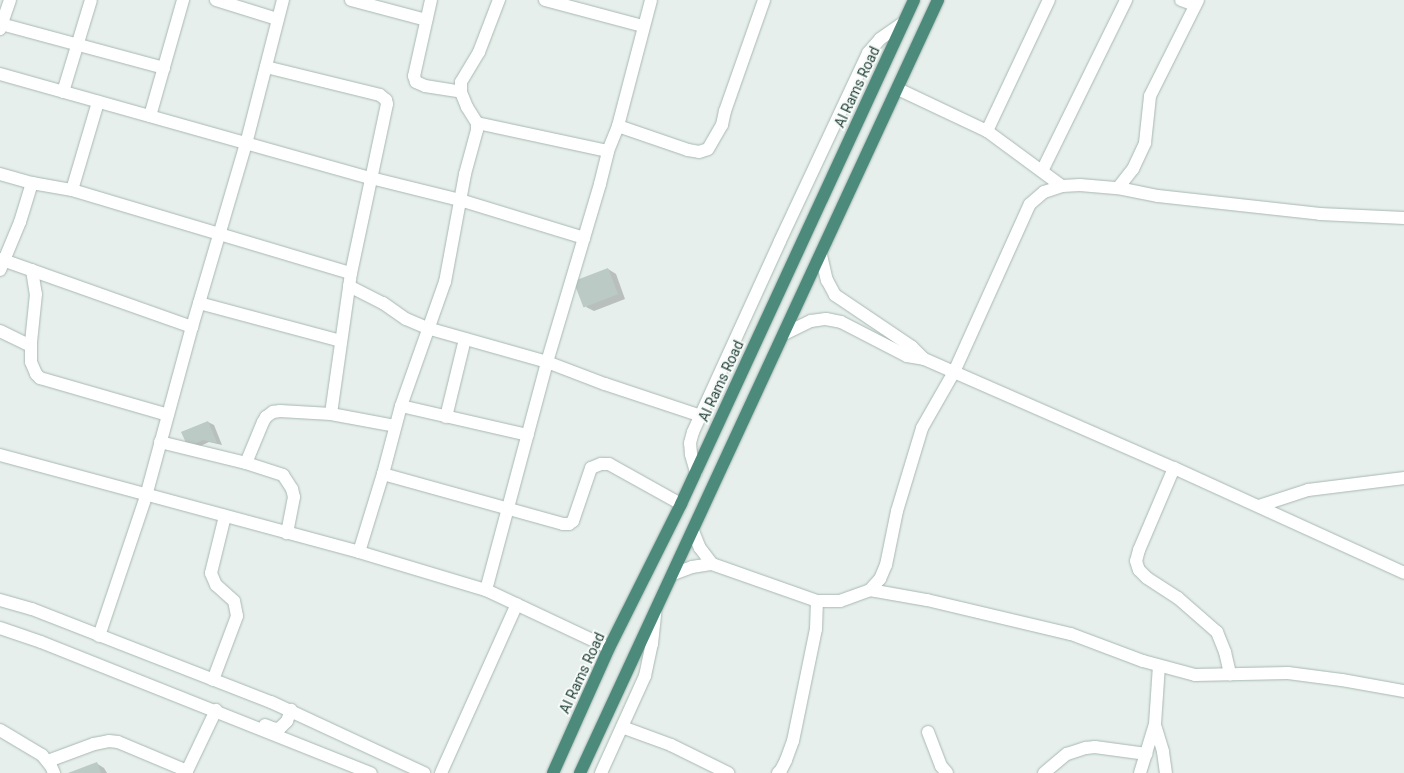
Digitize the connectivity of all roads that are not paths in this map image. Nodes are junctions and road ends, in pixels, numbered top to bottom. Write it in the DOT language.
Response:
graph roads {
  1 [pos="10,0"];
  2 [pos="91,0"];
  3 [pos="182,0"];
  4 [pos="216,0"];
  5 [pos="283,0"];
  6 [pos="351,0"];
  7 [pos="431,0"];
  8 [pos="499,0"];
  9 [pos="545,0"];
  10 [pos="651,0"];
  11 [pos="764,0"];
  12 [pos="938,0"];
  13 [pos="1049,0"];
  14 [pos="1126,0"];
  15 [pos="1181,0"];
  16 [pos="913,1"];
  17 [pos="1196,3"];
  18 [pos="277,19"];
  19 [pos="426,20"];
  20 [pos="903,23"];
  21 [pos="1,26"];
  22 [pos="643,26"];
  23 [pos="78,44"];
  24 [pos="266,67"];
  25 [pos="164,68"];
  26 [pos="0,74"];
  27 [pos="898,89"];
  28 [pos="62,92"];
  29 [pos="461,92"];
  30 [pos="98,102"];
  31 [pos="150,116"];
  32 [pos="477,123"];
  33 [pos="618,126"];
  34 [pos="986,131"];
  35 [pos="246,144"];
  36 [pos="608,151"];
  37 [pos="1042,170"];
  38 [pos="0,174"];
  39 [pos="371,178"];
  40 [pos="32,183"];
  41 [pos="1062,186"];
  42 [pos="1118,188"];
  43 [pos="72,190"];
  44 [pos="460,200"];
  45 [pos="1404,218"];
  46 [pos="220,234"];
  47 [pos="584,238"];
  48 [pos="820,255"];
  49 [pos="2,263"];
  50 [pos="32,270"];
  51 [pos="351,273"];
  52 [pos="349,286"];
  53 [pos="199,303"];
  54 [pos="192,327"];
  55 [pos="427,328"];
  56 [pos="0,331"];
  57 [pos="784,334"];
  58 [pos="465,339"];
  59 [pos="341,341"];
  60 [pos="31,346"];
  61 [pos="924,359"];
  62 [pos="547,362"];
  63 [pos="954,372"];
  64 [pos="401,406"];
  65 [pos="331,414"];
  66 [pos="168,415"];
  67 [pos="701,416"];
  68 [pos="446,417"];
  69 [pos="395,426"];
  70 [pos="528,435"];
  71 [pos="160,442"];
  72 [pos="0,455"];
  73 [pos="246,463"];
  74 [pos="1174,468"];
  75 [pos="696,472"];
  76 [pos="383,474"];
  77 [pos="1404,478"];
  78 [pos="146,496"];
  79 [pos="681,504"];
  80 [pos="1259,506"];
  81 [pos="508,510"];
  82 [pos="224,516"];
  83 [pos="693,531"];
  84 [pos="287,533"];
  85 [pos="359,552"];
  86 [pos="712,564"];
  87 [pos="1404,573"];
  88 [pos="673,574"];
  89 [pos="486,590"];
  90 [pos="870,590"];
  91 [pos="0,600"];
  92 [pos="817,602"];
  93 [pos="517,604"];
  94 [pos="655,613"];
  95 [pos="0,628"];
  96 [pos="99,636"];
  97 [pos="609,648"];
  98 [pos="1160,666"];
  99 [pos="1230,674"];
  100 [pos="213,680"];
  101 [pos="1404,691"];
  102 [pos="216,710"];
  103 [pos="291,710"];
  104 [pos="1155,724"];
  105 [pos="622,726"];
  106 [pos="0,730"];
  107 [pos="928,732"];
  108 [pos="1147,754"];
  109 [pos="48,761"];
  110 [pos="186,772"];
  111 [pos="552,772"];
  112 [pos="54,773"];
  113 [pos="371,773"];
  114 [pos="424,773"];
  115 [pos="441,773"];
  116 [pos="580,773"];
  117 [pos="601,773"];
  118 [pos="728,773"];
  119 [pos="778,773"];
  120 [pos="947,773"];
  121 [pos="1044,773"];
  122 [pos="1140,773"];
  123 [pos="1166,773"];
  1 -- 21 [label="street"];
  2 -- 23 [label="street"];
  3 -- 25 [label="street"];
  4 -- 18 [label="street"];
  5 -- 18 [label="street"];
  6 -- 19 [label="street"];
  7 -- 19 [label="street"];
  8 -- 29 [label="street"];
  9 -- 22 [label="street"];
  10 -- 22 [label="street"];
  11 -- 33 [label="street"];
  12 -- 27 [label="highway"];
  13 -- 34 [label="street"];
  14 -- 37 [label="street"];
  15 -- 17 [label="street"];
  16 -- 20 [label="highway, Al Rams Road"];
  17 -- 42 [label="street"];
  18 -- 24 [label="street"];
  19 -- 29 [label="street"];
  20 -- 67 [label="street"];
  20 -- 75 [label="highway, Al Rams Road"];
  21 -- 23 [label="street"];
  22 -- 33 [label="street"];
  23 -- 25 [label="street"];
  23 -- 28 [label="street"];
  24 -- 35 [label="street"];
  24 -- 39 [label="street"];
  25 -- 31 [label="street"];
  26 -- 28 [label="street"];
  27 -- 34 [label="street"];
  27 -- 48 [label="highway"];
  28 -- 30 [label="street"];
  29 -- 32 [label="street"];
  30 -- 31 [label="street"];
  30 -- 43 [label="street"];
  31 -- 35 [label="street"];
  32 -- 36 [label="street"];
  32 -- 44 [label="street"];
  33 -- 36 [label="street"];
  34 -- 37 [label="street"];
  35 -- 39 [label="street"];
  35 -- 46 [label="street"];
  36 -- 47 [label="street"];
  37 -- 41 [label="street"];
  38 -- 40 [label="street"];
  39 -- 44 [label="street"];
  39 -- 51 [label="street"];
  40 -- 43 [label="street"];
  40 -- 49 [label="street"];
  41 -- 42 [label="street"];
  41 -- 63 [label="street"];
  42 -- 45 [label="street"];
  43 -- 46 [label="street"];
  44 -- 47 [label="street"];
  44 -- 55 [label="street"];
  46 -- 51 [label="street"];
  46 -- 53 [label="street"];
  47 -- 62 [label="street"];
  48 -- 57 [label="highway"];
  48 -- 61 [label="street"];
  49 -- 50 [label="street"];
  50 -- 54 [label="street"];
  50 -- 60 [label="street"];
  51 -- 52 [label="street"];
  52 -- 55 [label="street"];
  52 -- 59 [label="street"];
  53 -- 54 [label="street"];
  53 -- 59 [label="street"];
  54 -- 66 [label="street"];
  55 -- 58 [label="street"];
  55 -- 64 [label="street"];
  56 -- 60 [label="street"];
  57 -- 61 [label="street"];
  57 -- 83 [label="highway"];
  58 -- 62 [label="street"];
  58 -- 68 [label="street"];
  59 -- 65 [label="street"];
  60 -- 66 [label="street"];
  61 -- 63 [label="street"];
  62 -- 67 [label="street"];
  62 -- 70 [label="street"];
  63 -- 74 [label="street"];
  63 -- 90 [label="street"];
  64 -- 68 [label="street"];
  64 -- 69 [label="street"];
  65 -- 69 [label="street"];
  65 -- 73 [label="street"];
  66 -- 71 [label="street"];
  67 -- 75 [label="street"];
  68 -- 70 [label="street"];
  69 -- 76 [label="street"];
  70 -- 81 [label="street"];
  71 -- 73 [label="street"];
  71 -- 78 [label="street"];
  72 -- 78 [label="street"];
  73 -- 84 [label="street"];
  74 -- 80 [label="street"];
  74 -- 99 [label="street"];
  75 -- 79 [label="highway, Al Rams Road"];
  76 -- 81 [label="street"];
  76 -- 85 [label="street"];
  77 -- 80 [label="street"];
  78 -- 82 [label="street"];
  78 -- 96 [label="street"];
  79 -- 81 [label="street"];
  79 -- 97 [label="highway, Al Rams Road"];
  80 -- 87 [label="street"];
  81 -- 89 [label="street"];
  82 -- 84 [label="street"];
  82 -- 100 [label="street"];
  83 -- 86 [label="street"];
  83 -- 88 [label="highway"];
  84 -- 85 [label="street"];
  85 -- 89 [label="street"];
  86 -- 88 [label="street"];
  86 -- 92 [label="street"];
  88 -- 94 [label="highway"];
  89 -- 93 [label="street"];
  90 -- 92 [label="street"];
  90 -- 98 [label="street"];
  91 -- 96 [label="street"];
  92 -- 119 [label="street"];
  93 -- 97 [label="street"];
  93 -- 115 [label="street"];
  94 -- 105 [label="street"];
  94 -- 116 [label="highway"];
  95 -- 102 [label="street"];
  96 -- 100 [label="street"];
  97 -- 111 [label="highway, Al Rams Road"];
  98 -- 99 [label="street"];
  98 -- 104 [label="street"];
  99 -- 101 [label="street"];
  100 -- 103 [label="street"];
  102 -- 103 [label="street"];
  102 -- 110 [label="street"];
  102 -- 113 [label="street"];
  103 -- 114 [label="street"];
  104 -- 108 [label="street"];
  104 -- 123 [label="street"];
  105 -- 117 [label="street"];
  105 -- 118 [label="street"];
  106 -- 109 [label="street"];
  107 -- 120 [label="street"];
  108 -- 121 [label="street"];
  108 -- 122 [label="street"];
  109 -- 110 [label="street"];
  109 -- 112 [label="street"];
}
